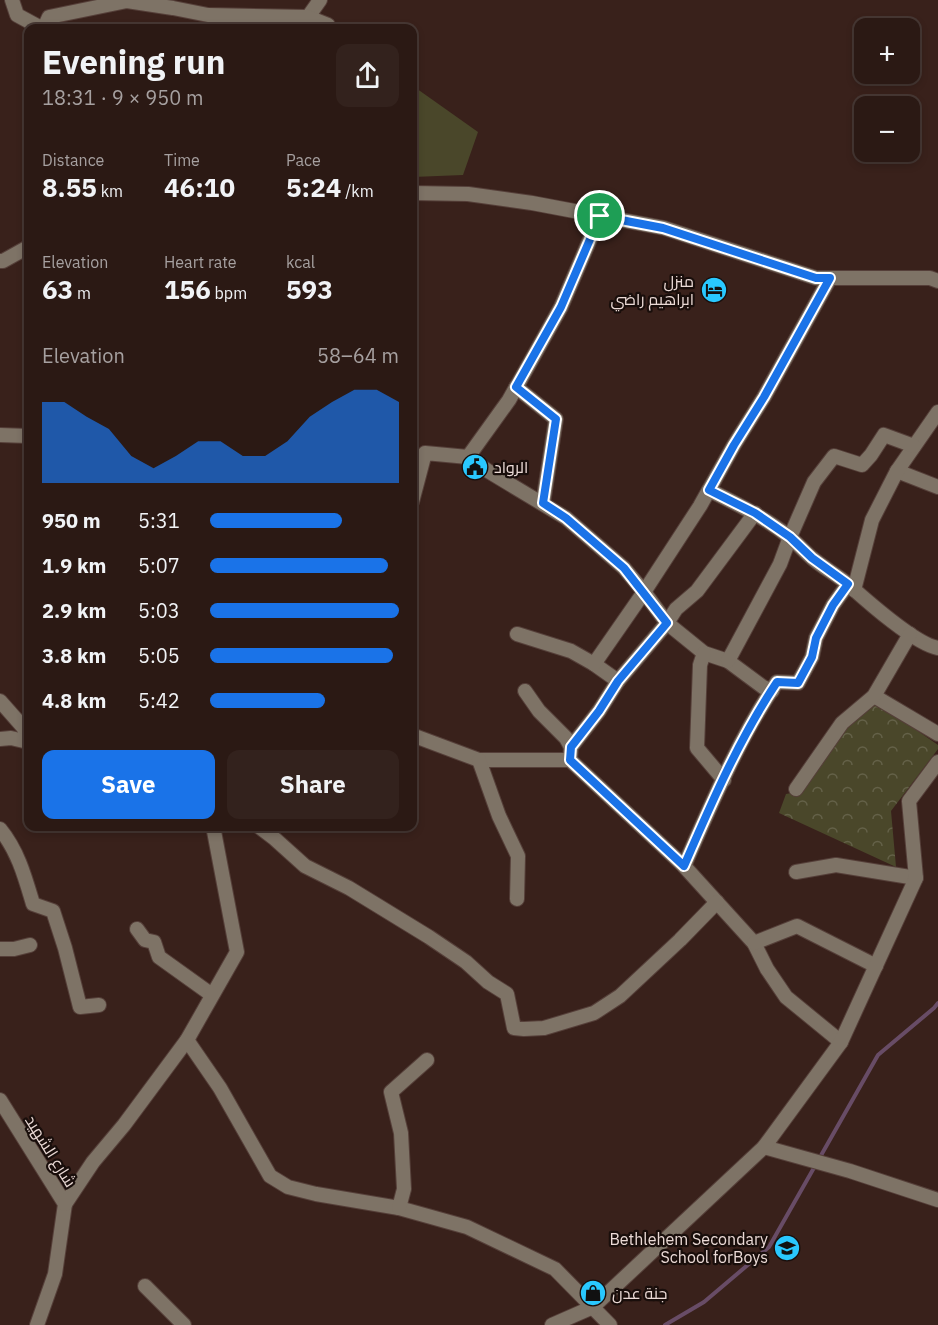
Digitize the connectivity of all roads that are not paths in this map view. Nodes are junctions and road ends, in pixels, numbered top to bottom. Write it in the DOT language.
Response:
graph roads {
  1 [pos="12,0"];
  2 [pos="320,0"];
  3 [pos="308,17"];
  4 [pos="35,24"];
  5 [pos="45,24"];
  6 [pos="326,24"];
  7 [pos="417,193"];
  8 [pos="600,216"];
  9 [pos="24,249"];
  10 [pos="0,261"];
  11 [pos="830,278"];
  12 [pos="938,281"];
  13 [pos="516,387"];
  14 [pos="938,412"];
  15 [pos="0,435"];
  16 [pos="24,436"];
  17 [pos="914,446"];
  18 [pos="468,458"];
  19 [pos="897,471"];
  20 [pos="417,483"];
  21 [pos="938,487"];
  22 [pos="709,490"];
  23 [pos="543,503"];
  24 [pos="755,513"];
  25 [pos="790,537"];
  26 [pos="851,587"];
  27 [pos="644,592"];
  28 [pos="667,623"];
  29 [pos="517,634"];
  30 [pos="910,634"];
  31 [pos="938,648"];
  32 [pos="704,653"];
  33 [pos="728,662"];
  34 [pos="594,664"];
  35 [pos="618,681"];
  36 [pos="772,691"];
  37 [pos="525,692"];
  38 [pos="874,696"];
  39 [pos="0,701"];
  40 [pos="24,729"];
  41 [pos="938,734"];
  42 [pos="417,737"];
  43 [pos="0,738"];
  44 [pos="24,741"];
  45 [pos="570,753"];
  46 [pos="479,760"];
  47 [pos="938,762"];
  48 [pos="723,780"];
  49 [pos="796,789"];
  50 [pos="0,829"];
  51 [pos="214,831"];
  52 [pos="265,831"];
  53 [pos="684,866"];
  54 [pos="796,873"];
  55 [pos="916,878"];
  56 [pos="517,899"];
  57 [pos="717,902"];
  58 [pos="137,929"];
  59 [pos="754,943"];
  60 [pos="30,945"];
  61 [pos="0,950"];
  62 [pos="876,966"];
  63 [pos="212,995"];
  64 [pos="99,1005"];
  65 [pos="187,1040"];
  66 [pos="841,1042"];
  67 [pos="427,1060"];
  68 [pos="0,1100"];
  69 [pos="764,1147"];
  70 [pos="938,1200"];
  71 [pos="65,1204"];
  72 [pos="399,1208"];
  73 [pos="146,1286"];
  74 [pos="593,1307"];
  75 [pos="37,1325"];
  76 [pos="184,1325"];
  77 [pos="552,1325"];
  78 [pos="610,1325"];
  1 -- 4 [label="street"];
  2 -- 3 [label="street"];
  3 -- 5 [label="street"];
  3 -- 6 [label="street"];
  7 -- 8 [label="street"];
  8 -- 11 [label="street"];
  8 -- 13 [label="street"];
  9 -- 10 [label="street"];
  11 -- 12 [label="street"];
  11 -- 22 [label="street"];
  13 -- 18 [label="street"];
  13 -- 23 [label="street"];
  14 -- 17 [label="street"];
  15 -- 16 [label="street"];
  17 -- 19 [label="street"];
  17 -- 25 [label="street"];
  18 -- 20 [label="street"];
  18 -- 23 [label="street"];
  19 -- 21 [label="street"];
  19 -- 26 [label="street"];
  22 -- 24 [label="street"];
  22 -- 27 [label="street"];
  23 -- 27 [label="street"];
  24 -- 25 [label="street"];
  24 -- 28 [label="street"];
  25 -- 26 [label="street"];
  25 -- 33 [label="street"];
  26 -- 30 [label="street"];
  26 -- 36 [label="street"];
  27 -- 28 [label="street"];
  27 -- 34 [label="street"];
  28 -- 32 [label="street"];
  28 -- 35 [label="street"];
  29 -- 34 [label="street"];
  30 -- 31 [label="street"];
  30 -- 38 [label="street"];
  32 -- 33 [label="street"];
  32 -- 48 [label="street"];
  33 -- 36 [label="street"];
  34 -- 35 [label="street"];
  35 -- 45 [label="street"];
  36 -- 48 [label="street"];
  37 -- 45 [label="street"];
  38 -- 41 [label="street"];
  38 -- 49 [label="street"];
  39 -- 40 [label="street"];
  42 -- 46 [label="street"];
  43 -- 44 [label="street"];
  45 -- 46 [label="street"];
  45 -- 53 [label="street"];
  46 -- 56 [label="street"];
  47 -- 55 [label="street"];
  48 -- 53 [label="street"];
  50 -- 64 [label="street"];
  51 -- 63 [label="street"];
  52 -- 57 [label="street"];
  53 -- 57 [label="street"];
  54 -- 55 [label="street"];
  55 -- 62 [label="street"];
  57 -- 59 [label="street"];
  58 -- 63 [label="street"];
  59 -- 62 [label="street"];
  59 -- 66 [label="street"];
  60 -- 61 [label="street"];
  62 -- 66 [label="street"];
  63 -- 65 [label="street"];
  65 -- 71 [label="street"];
  65 -- 72 [label="street"];
  66 -- 69 [label="street"];
  67 -- 72 [label="street"];
  68 -- 71 [label="street, شارع الشهيد"];
  69 -- 70 [label="street"];
  69 -- 74 [label="street"];
  71 -- 75 [label="street, شارع الشهيد"];
  72 -- 74 [label="street"];
  73 -- 76 [label="street"];
  74 -- 77 [label="street"];
  74 -- 78 [label="street"];
}
